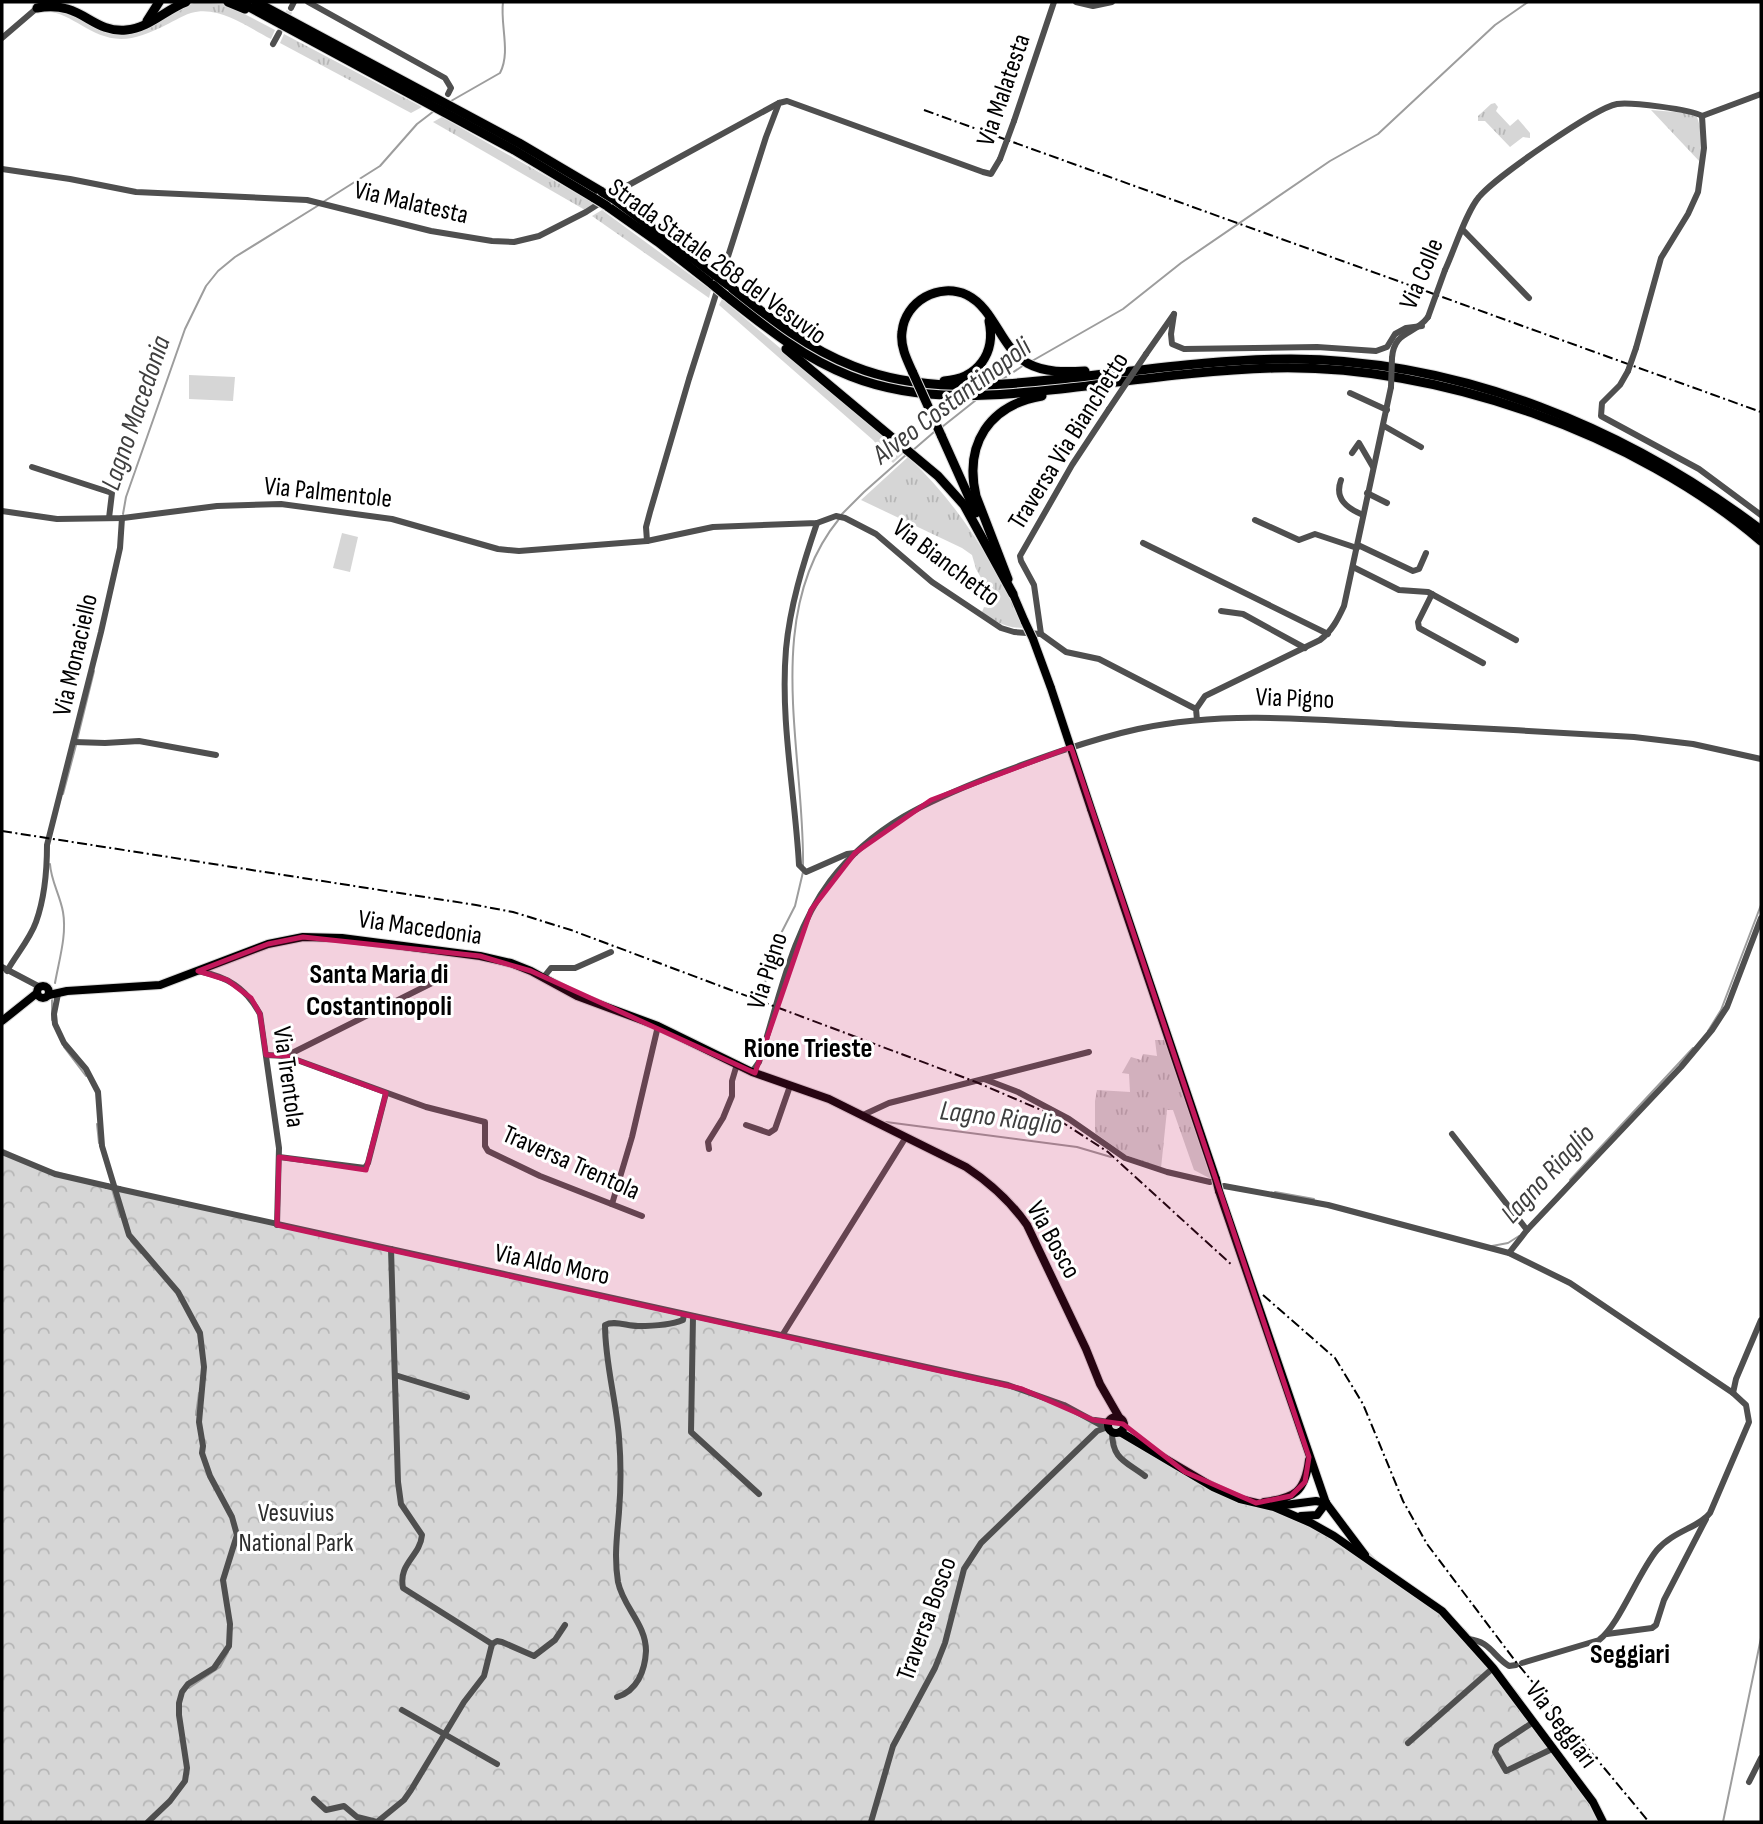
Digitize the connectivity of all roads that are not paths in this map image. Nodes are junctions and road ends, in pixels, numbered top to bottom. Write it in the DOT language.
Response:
graph roads {
  1 [pos="159,2"];
  2 [pos="186,2"];
  3 [pos="228,2"];
  4 [pos="240,2"];
  5 [pos="256,2"];
  6 [pos="270,2"];
  7 [pos="308,2"];
  8 [pos="1054,2"];
  9 [pos="1076,2"];
  10 [pos="1112,2"];
  11 [pos="41,5"];
  12 [pos="67,5"];
  13 [pos="143,24"];
  14 [pos="288,28"];
  15 [pos="279,33"];
  16 [pos="2,38"];
  17 [pos="273,44"];
  18 [pos="348,52"];
  19 [pos="448,94"];
  20 [pos="1761,94"];
  21 [pos="429,100"];
  22 [pos="779,103"];
  23 [pos="1702,116"];
  24 [pos="2,169"];
  25 [pos="1463,230"];
  26 [pos="727,290"];
  27 [pos="1530,298"];
  28 [pos="988,316"];
  29 [pos="758,321"];
  30 [pos="1422,326"];
  31 [pos="853,366"];
  32 [pos="1143,370"];
  33 [pos="1159,378"];
  34 [pos="1350,393"];
  35 [pos="1387,410"];
  36 [pos="1384,426"];
  37 [pos="1421,447"];
  38 [pos="1352,453"];
  39 [pos="32,467"];
  40 [pos="1373,467"];
  41 [pos="1341,480"];
  42 [pos="1367,493"];
  43 [pos="1387,503"];
  44 [pos="2,511"];
  45 [pos="1363,515"];
  46 [pos="1761,515"];
  47 [pos="109,518"];
  48 [pos="122,518"];
  49 [pos="1255,520"];
  50 [pos="817,523"];
  51 [pos="1761,530"];
  52 [pos="647,541"];
  53 [pos="1761,541"];
  54 [pos="1143,543"];
  55 [pos="1357,546"];
  56 [pos="1426,553"];
  57 [pos="1353,567"];
  58 [pos="1013,594"];
  59 [pos="1432,594"];
  60 [pos="1221,611"];
  61 [pos="1328,634"];
  62 [pos="1037,636"];
  63 [pos="1516,640"];
  64 [pos="1305,648"];
  65 [pos="1483,663"];
  66 [pos="1196,709"];
  67 [pos="1197,720"];
  68 [pos="74,742"];
  69 [pos="216,755"];
  70 [pos="1761,759"];
  71 [pos="855,853"];
  72 [pos="1761,918"];
  73 [pos="611,952"];
  74 [pos="4,969"];
  75 [pos="198,971"];
  76 [pos="446,976"];
  77 [pos="543,978"];
  78 [pos="49,992"];
  79 [pos="2,1021"];
  80 [pos="658,1026"];
  81 [pos="1088,1052"];
  82 [pos="267,1055"];
  83 [pos="286,1056"];
  84 [pos="737,1065"];
  85 [pos="752,1072"];
  86 [pos="984,1079"];
  87 [pos="790,1086"];
  88 [pos="386,1093"];
  89 [pos="863,1115"];
  90 [pos="746,1125"];
  91 [pos="1452,1134"];
  92 [pos="906,1138"];
  93 [pos="709,1149"];
  94 [pos="2,1152"];
  95 [pos="279,1157"];
  96 [pos="1213,1181"];
  97 [pos="1222,1188"];
  98 [pos="612,1204"];
  99 [pos="642,1216"];
  100 [pos="277,1225"];
  101 [pos="1527,1230"];
  102 [pos="391,1249"];
  103 [pos="1509,1253"];
  104 [pos="684,1314"];
  105 [pos="693,1316"];
  106 [pos="1761,1320"];
  107 [pos="783,1334"];
  108 [pos="395,1375"];
  109 [pos="1733,1393"];
  110 [pos="467,1397"];
  111 [pos="1109,1425"];
  112 [pos="1310,1457"];
  113 [pos="1145,1476"];
  114 [pos="759,1494"];
  115 [pos="1256,1503"];
  116 [pos="1326,1503"];
  117 [pos="1274,1507"];
  118 [pos="1298,1516"];
  119 [pos="1706,1519"];
  120 [pos="1371,1563"];
  121 [pos="565,1625"];
  122 [pos="1607,1634"];
  123 [pos="1468,1639"];
  124 [pos="492,1644"];
  125 [pos="1493,1653"];
  126 [pos="1481,1655"];
  127 [pos="1493,1668"];
  128 [pos="617,1697"];
  129 [pos="402,1710"];
  130 [pos="1532,1723"];
  131 [pos="445,1733"];
  132 [pos="1408,1743"];
  133 [pos="1552,1749"];
  134 [pos="1761,1758"];
  135 [pos="497,1764"];
  136 [pos="1749,1782"];
  137 [pos="314,1799"];
  138 [pos="148,1822"];
  139 [pos="871,1822"];
  140 [pos="1603,1822"];
  1 -- 13 [label="highway"];
  2 -- 13 [label="highway"];
  3 -- 14 [label="highway"];
  4 -- 14 [label="highway, Strada Statale 268 del Vesuvio"];
  5 -- 18 [label="highway, Strada Statale 268 del Vesuvio"];
  6 -- 18 [label="highway"];
  7 -- 19 [label="street"];
  8 -- 22 [label="street, Via Malatesta, bridge"];
  9 -- 10 [label="street"];
  11 -- 12 [label="highway"];
  11 -- 16 [label="street"];
  12 -- 13 [label="highway"];
  14 -- 21 [label="highway, Strada Statale 268 del Vesuvio"];
  15 -- 17 [label="street"];
  18 -- 21 [label="highway, Strada Statale 268 del Vesuvio"];
  20 -- 23 [label="street"];
  21 -- 26 [label="highway, Strada Statale 268 del Vesuvio, bridge"];
  22 -- 24 [label="street, Via Malatesta"];
  22 -- 52 [label="street"];
  23 -- 25 [label="street, Via Colle"];
  23 -- 46 [label="street, bridge"];
  25 -- 27 [label="street"];
  25 -- 30 [label="street, Via Colle, bridge"];
  26 -- 29 [label="highway, Strada Statale 268 del Vesuvio"];
  26 -- 31 [label="highway, Strada Statale 268 del Vesuvio"];
  28 -- 31 [label="highway"];
  28 -- 32 [label="highway"];
  28 -- 58 [label="highway, bridge"];
  29 -- 33 [label="highway, Strada Statale 268 del Vesuvio"];
  29 -- 58 [label="highway"];
  30 -- 35 [label="street, Via Colle, bridge"];
  30 -- 62 [label="street, Traversa Via Bianchetto, bridge"];
  31 -- 32 [label="highway, Strada Statale 268 del Vesuvio"];
  32 -- 51 [label="highway, Strada Statale 268 del Vesuvio"];
  33 -- 53 [label="highway, Strada Statale 268 del Vesuvio"];
  33 -- 58 [label="highway"];
  34 -- 35 [label="street"];
  35 -- 36 [label="street, Via Colle"];
  36 -- 37 [label="street"];
  36 -- 40 [label="street, Via Colle"];
  38 -- 40 [label="street"];
  39 -- 47 [label="street"];
  40 -- 42 [label="street, Via Colle"];
  41 -- 45 [label="street"];
  42 -- 43 [label="street"];
  42 -- 45 [label="street, Via Colle"];
  44 -- 47 [label="street, Via Palmentole"];
  45 -- 55 [label="street, Via Colle"];
  47 -- 48 [label="street, Via Palmentole"];
  48 -- 52 [label="street, Via Palmentole"];
  48 -- 68 [label="street, Via Monaciello"];
  49 -- 55 [label="street"];
  50 -- 52 [label="street, Via Bianchetto"];
  50 -- 62 [label="street, Via Bianchetto"];
  50 -- 71 [label="street, Via Pigno"];
  54 -- 61 [label="street"];
  55 -- 56 [label="street"];
  55 -- 57 [label="street, Via Colle"];
  57 -- 59 [label="street"];
  57 -- 61 [label="street, Via Colle"];
  58 -- 62 [label="main road, bridge"];
  59 -- 63 [label="street"];
  59 -- 65 [label="street"];
  60 -- 64 [label="street"];
  61 -- 64 [label="street"];
  62 -- 66 [label="street, Via Bianchetto"];
  62 -- 96 [label="main road, bridge"];
  64 -- 66 [label="street"];
  66 -- 67 [label="street"];
  67 -- 70 [label="street, Via Pigno"];
  67 -- 71 [label="street, Via Pigno"];
  68 -- 69 [label="street, Via Monaciello"];
  68 -- 74 [label="street"];
  71 -- 85 [label="street, Via Pigno"];
  72 -- 101 [label="street"];
  73 -- 77 [label="street"];
  74 -- 78 [label="street, Via Macedonia"];
  75 -- 77 [label="main road, Via Macedonia"];
  75 -- 78 [label="main road, Via Macedonia"];
  75 -- 82 [label="street, Via Trentola"];
  76 -- 83 [label="street"];
  77 -- 80 [label="main road, Via Macedonia"];
  78 -- 79 [label="main road"];
  78 -- 138 [label="street"];
  80 -- 84 [label="main road, Via Macedonia"];
  80 -- 98 [label="street"];
  81 -- 86 [label="street"];
  82 -- 83 [label="street, Traversa Trentola"];
  82 -- 95 [label="street, Via Trentola"];
  83 -- 88 [label="street, Traversa Trentola"];
  84 -- 85 [label="main road, Via Macedonia"];
  84 -- 93 [label="street"];
  85 -- 87 [label="main road, Via Bosco"];
  86 -- 89 [label="street"];
  86 -- 96 [label="street"];
  87 -- 89 [label="main road, Via Bosco"];
  87 -- 90 [label="street"];
  88 -- 95 [label="street"];
  88 -- 98 [label="street, Traversa Trentola"];
  89 -- 92 [label="main road, Via Bosco"];
  91 -- 101 [label="street"];
  92 -- 107 [label="street"];
  92 -- 111 [label="main road, Via Bosco"];
  94 -- 100 [label="street, Via Aldo Moro, bridge"];
  95 -- 100 [label="street, Via Trentola"];
  96 -- 97 [label="main road, bridge"];
  97 -- 103 [label="street"];
  97 -- 112 [label="main road"];
  98 -- 99 [label="street, Traversa Trentola"];
  100 -- 102 [label="street, Via Aldo Moro"];
  101 -- 103 [label="street"];
  102 -- 104 [label="street, Via Aldo Moro"];
  102 -- 108 [label="street"];
  103 -- 109 [label="street"];
  104 -- 105 [label="street, Via Aldo Moro"];
  104 -- 128 [label="street"];
  105 -- 107 [label="street, Via Aldo Moro"];
  105 -- 114 [label="street"];
  106 -- 109 [label="street"];
  107 -- 111 [label="street, Via Aldo Moro"];
  108 -- 110 [label="street"];
  108 -- 124 [label="street"];
  109 -- 119 [label="street"];
  111 -- 113 [label="street"];
  111 -- 115 [label="main road, Via Bosco"];
  111 -- 139 [label="street, Traversa Bosco"];
  112 -- 115 [label="main road"];
  112 -- 116 [label="main road"];
  115 -- 117 [label="main road, Via Bosco"];
  116 -- 117 [label="main road, Via Bosco"];
  116 -- 118 [label="main road"];
  116 -- 120 [label="main road, Via Bosco"];
  117 -- 118 [label="main road, Via Bosco"];
  118 -- 120 [label="main road, Via Bosco"];
  119 -- 122 [label="street"];
  119 -- 122 [label="street"];
  120 -- 123 [label="main road, Via Bosco"];
  121 -- 124 [label="street"];
  122 -- 125 [label="street"];
  123 -- 125 [label="street"];
  123 -- 126 [label="main road, Via Bosco"];
  124 -- 131 [label="street"];
  125 -- 126 [label="street"];
  126 -- 127 [label="main road, Via Seggiari"];
  127 -- 130 [label="main road, Via Seggiari"];
  127 -- 132 [label="street"];
  129 -- 131 [label="street"];
  130 -- 133 [label="main road, Via Seggiari"];
  130 -- 133 [label="street"];
  131 -- 135 [label="street"];
  131 -- 137 [label="street"];
  133 -- 140 [label="main road, Via Seggiari"];
  134 -- 136 [label="street"];
}
